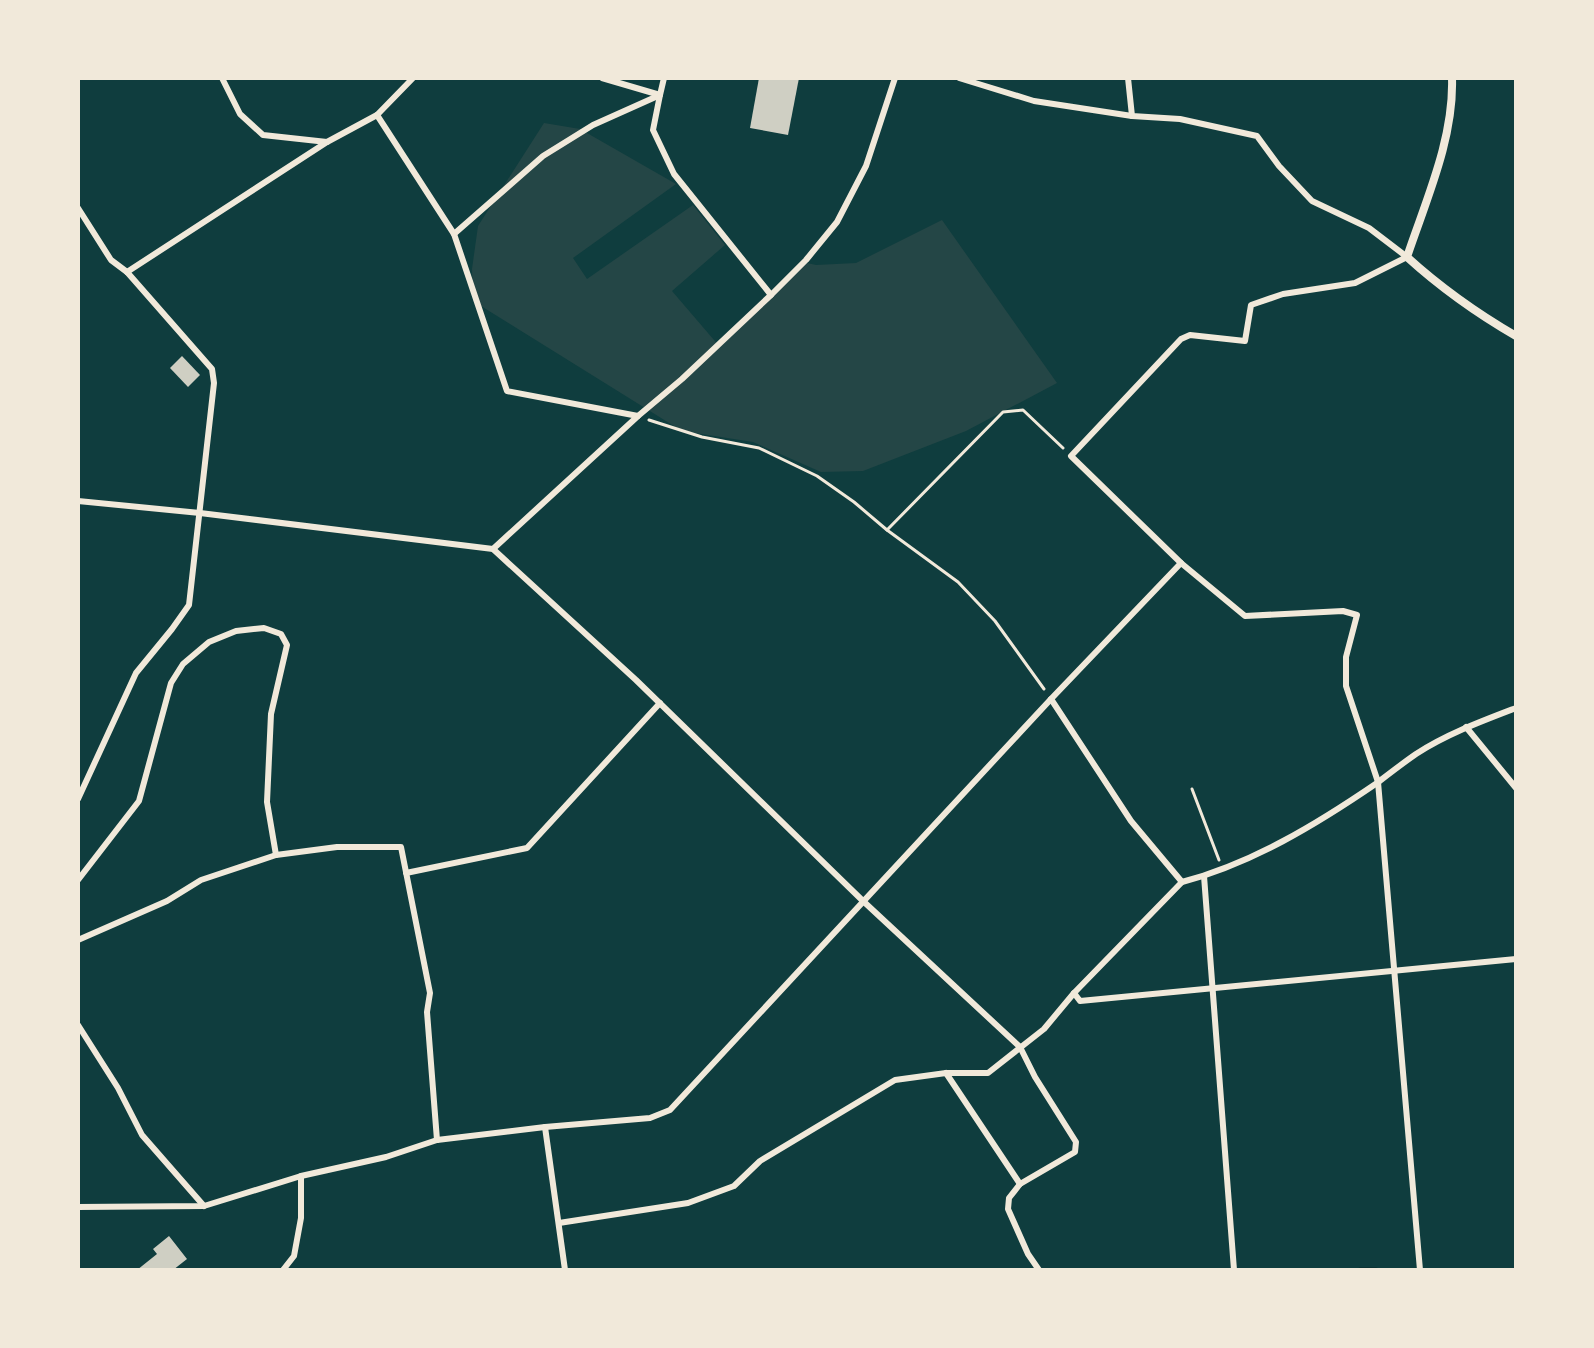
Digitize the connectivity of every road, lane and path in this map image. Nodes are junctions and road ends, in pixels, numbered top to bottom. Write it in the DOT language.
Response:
graph roads {
  1 [pos="222,78"];
  2 [pos="413,78"];
  3 [pos="602,78"];
  4 [pos="664,78"];
  5 [pos="895,78"];
  6 [pos="959,78"];
  7 [pos="1128,78"];
  8 [pos="1452,78"];
  9 [pos="660,95"];
  10 [pos="377,115"];
  11 [pos="1132,116"];
  12 [pos="327,142"];
  13 [pos="78,208"];
  14 [pos="454,234"];
  15 [pos="1407,257"];
  16 [pos="127,272"];
  17 [pos="771,295"];
  18 [pos="1516,336"];
  19 [pos="638,416"];
  20 [pos="1071,456"];
  21 [pos="78,501"];
  22 [pos="200,513"];
  23 [pos="887,530"];
  24 [pos="493,549"];
  25 [pos="1181,563"];
  26 [pos="1051,699"];
  27 [pos="660,703"];
  28 [pos="1516,708"];
  29 [pos="1466,727"];
  30 [pos="1378,782"];
  31 [pos="1516,788"];
  32 [pos="1192,789"];
  33 [pos="78,799"];
  34 [pos="276,855"];
  35 [pos="1223,868"];
  36 [pos="406,873"];
  37 [pos="1204,876"];
  38 [pos="78,880"];
  39 [pos="1182,882"];
  40 [pos="863,901"];
  41 [pos="78,940"];
  42 [pos="1516,959"];
  43 [pos="1394,972"];
  44 [pos="1212,987"];
  45 [pos="1074,993"];
  46 [pos="78,1025"];
  47 [pos="1020,1047"];
  48 [pos="946,1073"];
  49 [pos="545,1127"];
  50 [pos="437,1140"];
  51 [pos="301,1176"];
  52 [pos="1020,1184"];
  53 [pos="204,1206"];
  54 [pos="78,1207"];
  55 [pos="559,1223"];
  56 [pos="283,1270"];
  57 [pos="565,1270"];
  58 [pos="1039,1270"];
  59 [pos="1234,1270"];
  60 [pos="1420,1270"];
  1 -- 12 [label="street"];
  2 -- 10 [label="street"];
  3 -- 9 [label="street"];
  4 -- 9 [label="street"];
  5 -- 17 [label="street"];
  6 -- 11 [label="street"];
  7 -- 11 [label="street"];
  8 -- 15 [label="street"];
  9 -- 14 [label="street"];
  9 -- 17 [label="street"];
  10 -- 12 [label="street"];
  10 -- 14 [label="street"];
  11 -- 15 [label="street"];
  12 -- 16 [label="street"];
  13 -- 16 [label="street"];
  14 -- 19 [label="street"];
  15 -- 18 [label="street"];
  15 -- 20 [label="street"];
  16 -- 22 [label="street"];
  17 -- 19 [label="street"];
  19 -- 23 [label="path"];
  19 -- 24 [label="street"];
  20 -- 23 [label="path"];
  20 -- 25 [label="street"];
  21 -- 22 [label="street"];
  22 -- 24 [label="street"];
  22 -- 33 [label="street"];
  23 -- 26 [label="path"];
  24 -- 27 [label="street"];
  25 -- 26 [label="street"];
  25 -- 30 [label="street"];
  26 -- 39 [label="street"];
  26 -- 40 [label="street"];
  27 -- 36 [label="street"];
  27 -- 40 [label="street"];
  28 -- 29 [label="street"];
  29 -- 30 [label="street"];
  29 -- 31 [label="street"];
  30 -- 35 [label="street"];
  30 -- 43 [label="street"];
  32 -- 35 [label="path"];
  34 -- 36 [label="street"];
  34 -- 38 [label="street"];
  34 -- 41 [label="street"];
  35 -- 37 [label="street"];
  36 -- 50 [label="street"];
  37 -- 39 [label="street"];
  37 -- 44 [label="street"];
  39 -- 45 [label="street"];
  40 -- 47 [label="street"];
  40 -- 49 [label="street"];
  42 -- 43 [label="street"];
  43 -- 44 [label="street"];
  43 -- 60 [label="street"];
  44 -- 45 [label="street"];
  44 -- 59 [label="street"];
  45 -- 47 [label="street"];
  46 -- 53 [label="street"];
  47 -- 48 [label="street"];
  47 -- 52 [label="street"];
  48 -- 52 [label="street"];
  48 -- 55 [label="street"];
  49 -- 50 [label="street"];
  49 -- 55 [label="street"];
  50 -- 51 [label="street"];
  51 -- 53 [label="street"];
  51 -- 56 [label="street"];
  52 -- 58 [label="street"];
  53 -- 54 [label="street"];
  55 -- 57 [label="street"];
}
